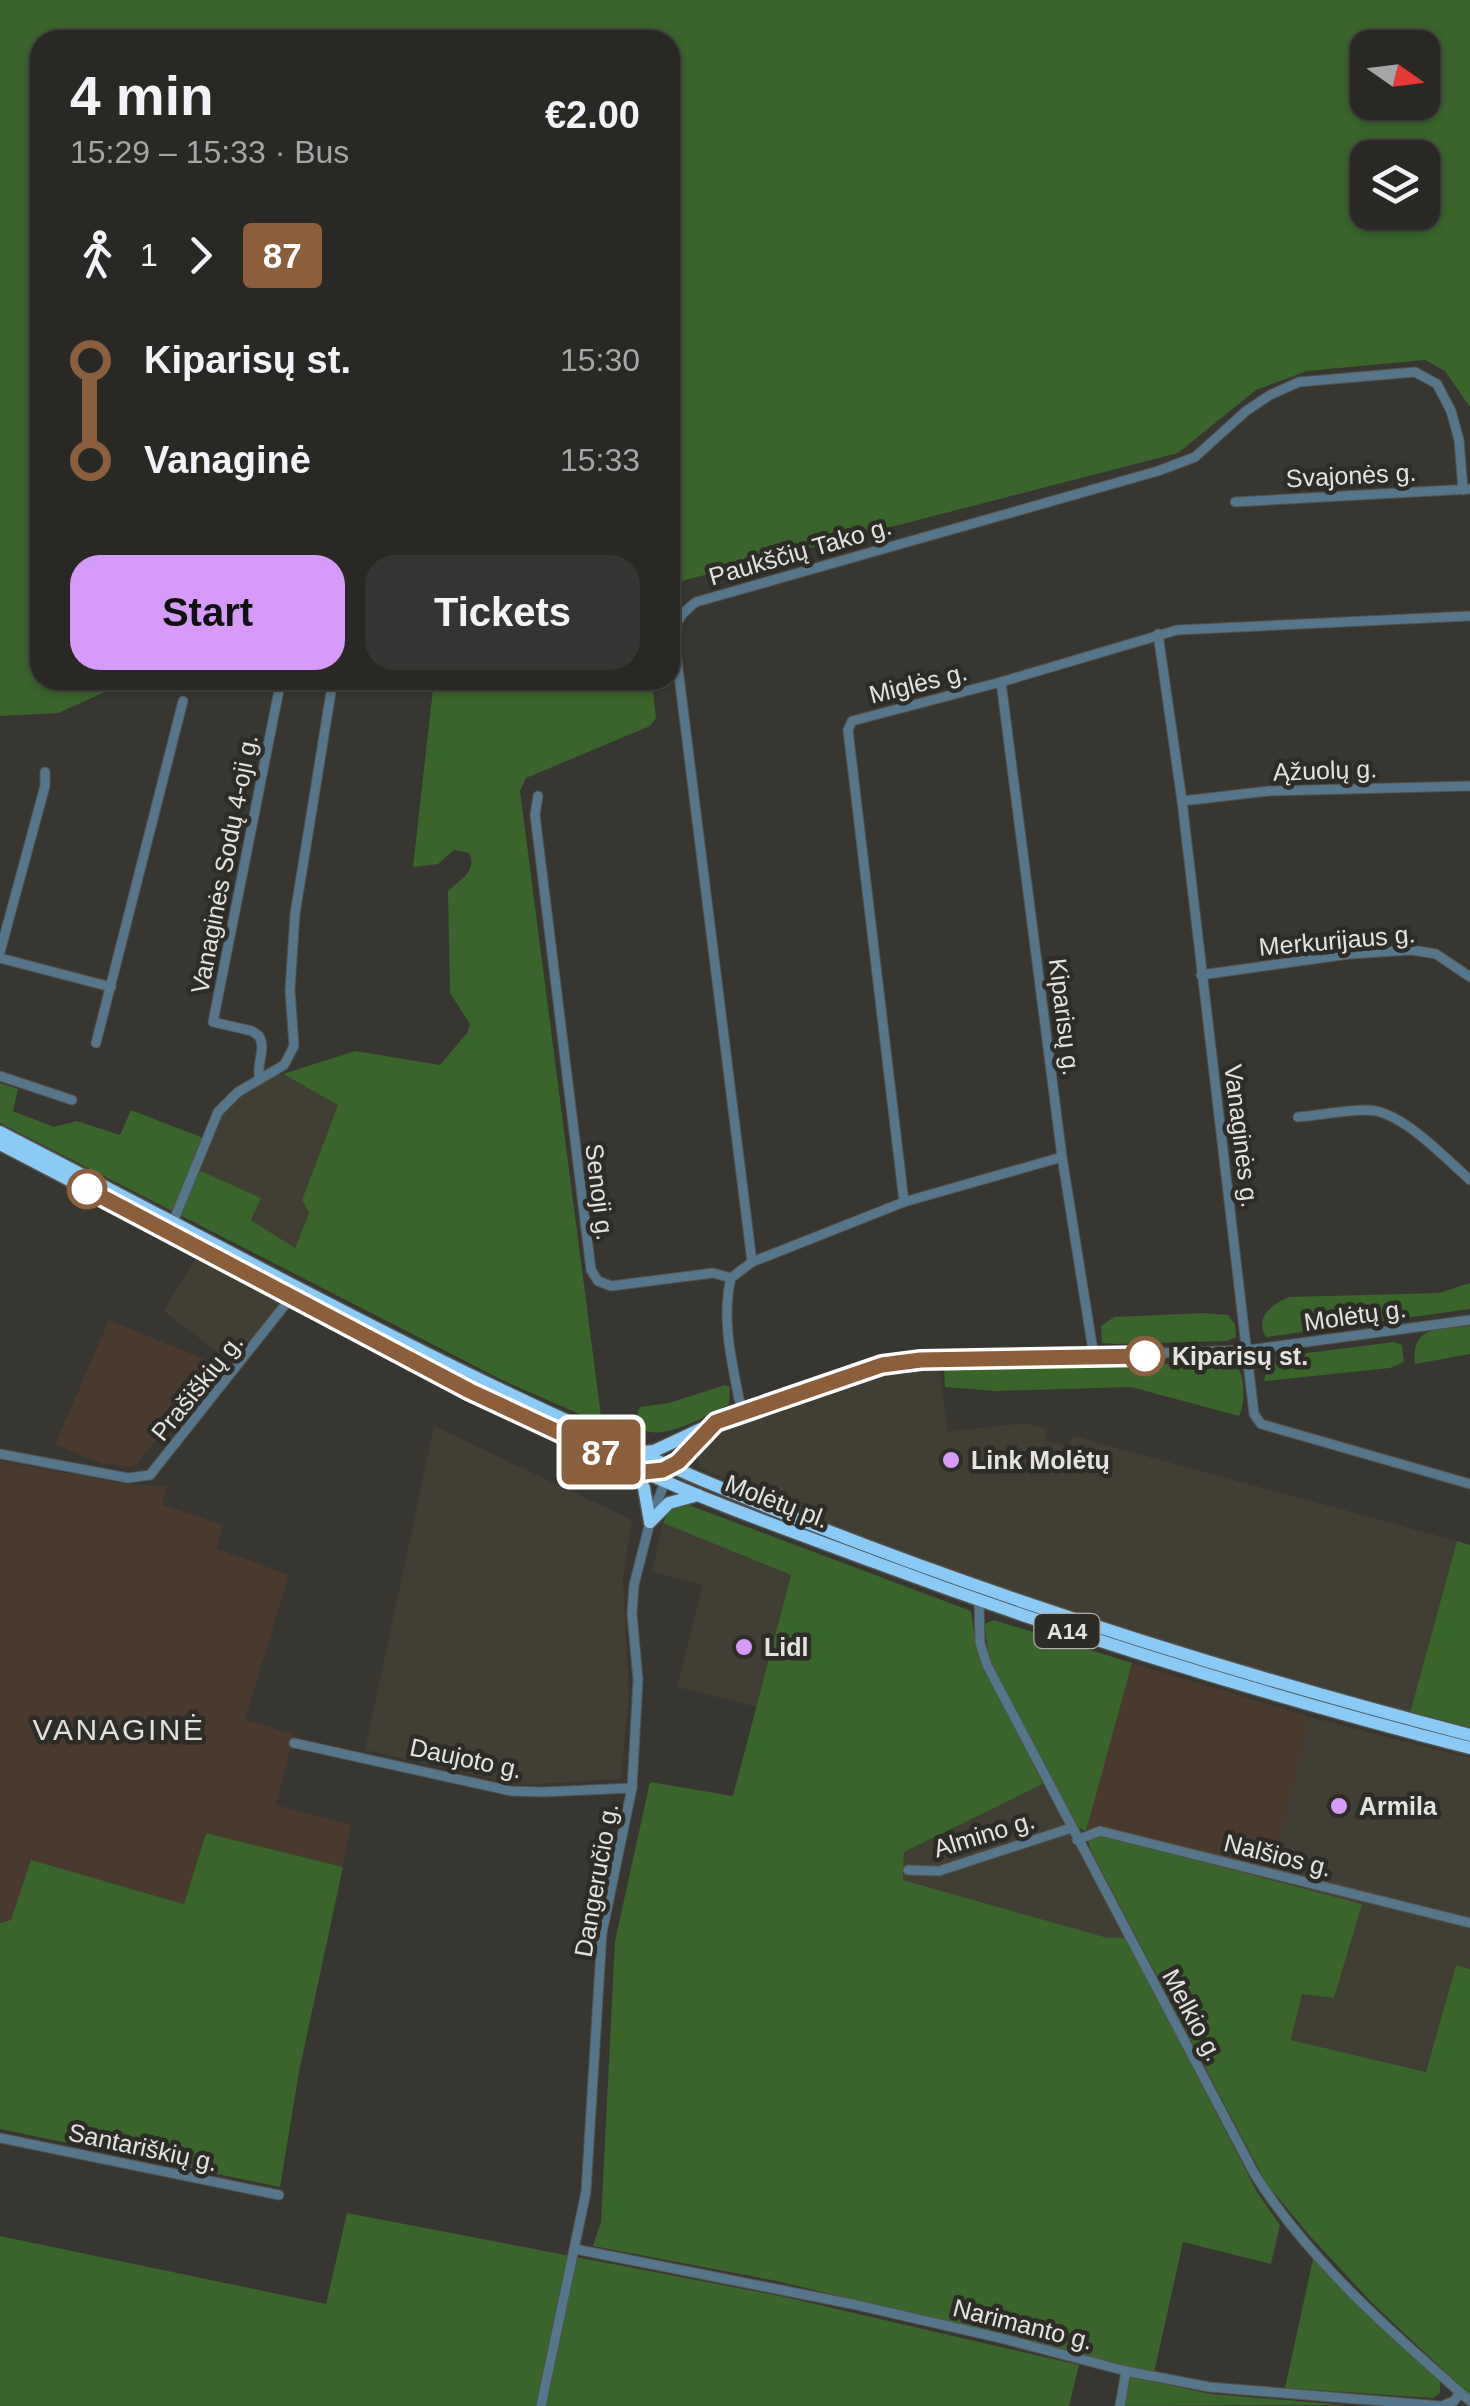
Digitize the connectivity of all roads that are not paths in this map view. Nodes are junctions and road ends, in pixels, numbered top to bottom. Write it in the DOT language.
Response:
graph roads {
  1 [pos="1466,490"];
  2 [pos="1235,502"];
  3 [pos="1470,616"];
  4 [pos="680,617"];
  5 [pos="1158,634"];
  6 [pos="1001,682"];
  7 [pos="680,684"];
  8 [pos="278,690"];
  9 [pos="331,690"];
  10 [pos="183,701"];
  11 [pos="45,772"];
  12 [pos="1470,786"];
  13 [pos="538,796"];
  14 [pos="1182,801"];
  15 [pos="0,955"];
  16 [pos="1202,975"];
  17 [pos="1470,976"];
  18 [pos="112,987"];
  19 [pos="96,1043"];
  20 [pos="0,1076"];
  21 [pos="260,1079"];
  22 [pos="72,1100"];
  23 [pos="1298,1117"];
  24 [pos="0,1132"];
  25 [pos="0,1144"];
  26 [pos="1062,1157"];
  27 [pos="1470,1180"];
  28 [pos="904,1202"];
  29 [pos="172,1222"];
  30 [pos="752,1262"];
  31 [pos="731,1278"];
  32 [pos="292,1296"];
  33 [pos="1470,1320"];
  34 [pos="1248,1350"];
  35 [pos="1094,1357"];
  36 [pos="742,1414"];
  37 [pos="716,1422"];
  38 [pos="693,1439"];
  39 [pos="634,1451"];
  40 [pos="0,1454"];
  41 [pos="638,1470"];
  42 [pos="669,1477"];
  43 [pos="1470,1484"];
  44 [pos="702,1488"];
  45 [pos="650,1522"];
  46 [pos="979,1601"];
  47 [pos="1470,1736"];
  48 [pos="294,1742"];
  49 [pos="1470,1748"];
  50 [pos="632,1788"];
  51 [pos="1071,1828"];
  52 [pos="1077,1840"];
  53 [pos="908,1870"];
  54 [pos="1470,1924"];
  55 [pos="0,2138"];
  56 [pos="278,2195"];
  57 [pos="575,2249"];
  58 [pos="1126,2371"];
  59 [pos="1460,2393"];
  60 [pos="1470,2401"];
  61 [pos="541,2406"];
  62 [pos="1120,2406"];
  1 -- 2 [label="street, Svajonės g."];
  1 -- 4 [label="street, Paukščių Tako g."];
  3 -- 5 [label="street, Miglės g."];
  5 -- 6 [label="street, Miglės g."];
  5 -- 14 [label="street, Vanaginės g."];
  6 -- 26 [label="street, Kiparisų g."];
  6 -- 28 [label="street, Miglės g."];
  7 -- 30 [label="street, Paukščių Tako g."];
  8 -- 21 [label="street, Vanaginės Sodų 4-oji g."];
  9 -- 21 [label="street"];
  10 -- 18 [label="street"];
  11 -- 15 [label="street"];
  12 -- 14 [label="street, Ąžuolų g."];
  13 -- 31 [label="street, Senoji g."];
  14 -- 16 [label="street, Vanaginės g."];
  15 -- 18 [label="street"];
  16 -- 17 [label="street, Merkurijaus g."];
  16 -- 34 [label="street, Vanaginės g."];
  18 -- 19 [label="street"];
  20 -- 22 [label="street"];
  21 -- 29 [label="street"];
  23 -- 27 [label="street"];
  24 -- 29 [label="highway, Molėtų pl. / A14"];
  25 -- 32 [label="highway"];
  26 -- 28 [label="street"];
  26 -- 35 [label="street, Kiparisų g."];
  28 -- 30 [label="street"];
  29 -- 39 [label="highway, Molėtų pl. / A14"];
  30 -- 31 [label="street"];
  31 -- 36 [label="street"];
  32 -- 40 [label="street, Prašiškių g."];
  32 -- 41 [label="highway"];
  33 -- 34 [label="street, Molėtų g."];
  34 -- 35 [label="street, Molėtų g."];
  34 -- 43 [label="street, Vanaginės g."];
  35 -- 36 [label="street, Molėtų g."];
  36 -- 37 [label="street, Molėtų g."];
  37 -- 38 [label="highway"];
  38 -- 39 [label="highway"];
  38 -- 42 [label="highway"];
  38 -- 44 [label="highway"];
  39 -- 42 [label="highway, Molėtų pl. / A14"];
  41 -- 42 [label="highway"];
  41 -- 45 [label="highway"];
  42 -- 44 [label="highway, Molėtų pl. / A14"];
  42 -- 45 [label="street, Dangeručio g."];
  44 -- 45 [label="highway"];
  44 -- 46 [label="highway, Molėtų pl. / A14"];
  44 -- 47 [label="highway, Molėtų pl. / A14"];
  45 -- 50 [label="street, Dangeručio g."];
  46 -- 49 [label="highway, Molėtų pl. / A14"];
  46 -- 51 [label="street, Melkio g."];
  48 -- 50 [label="street, Daujoto g."];
  50 -- 57 [label="street, Dangeručio g."];
  51 -- 52 [label="street, Melkio g."];
  51 -- 53 [label="street, Almino g."];
  52 -- 54 [label="street, Nalšios g."];
  52 -- 59 [label="street, Melkio g."];
  55 -- 56 [label="street, Santariškių g."];
  57 -- 58 [label="street, Narimanto g."];
  57 -- 61 [label="street, Dangeručio g."];
  58 -- 59 [label="street, Narimanto g."];
  58 -- 62 [label="street"];
  59 -- 60 [label="street, Melkio g."];
}
